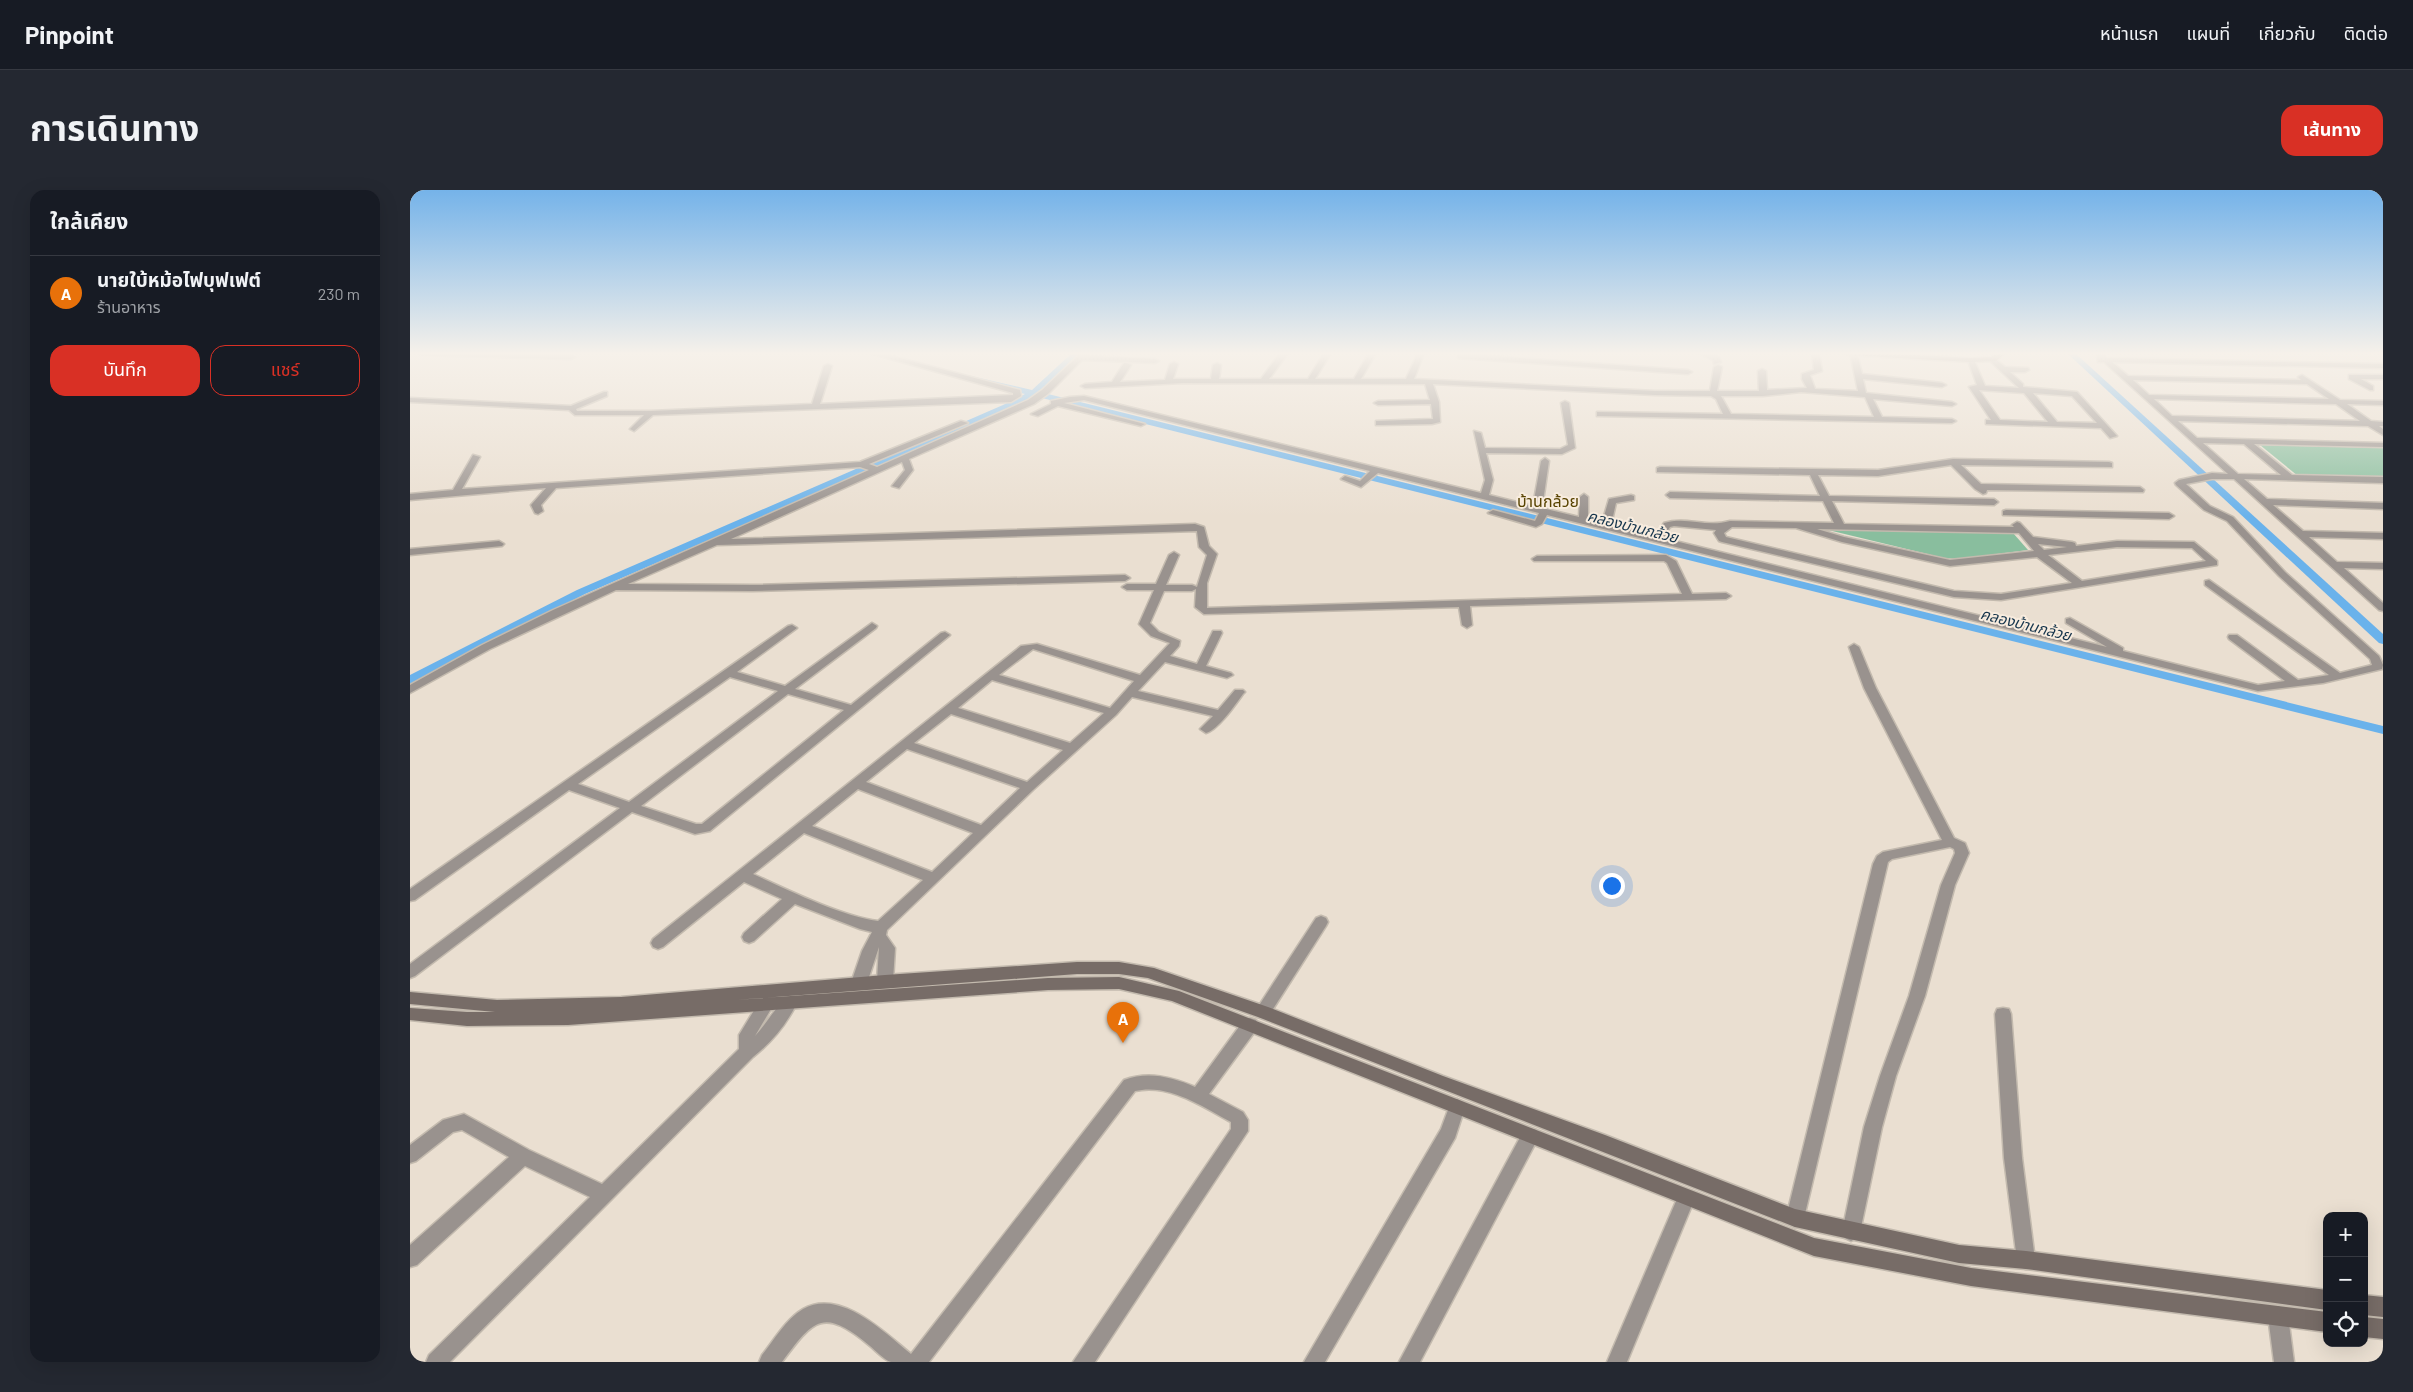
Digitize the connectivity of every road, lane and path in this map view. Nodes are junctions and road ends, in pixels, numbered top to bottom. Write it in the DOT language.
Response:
graph roads {
  1 [pos="566,408"];
  2 [pos="572,408"];
  3 [pos="760,408"];
  4 [pos="997,408"];
  5 [pos="1015,408"];
  6 [pos="1047,408"];
  7 [pos="1078,408"];
  8 [pos="1121,408"];
  9 [pos="1435,408"];
  10 [pos="1566,408"];
  11 [pos="1724,408"];
  12 [pos="1872,408"];
  13 [pos="1984,408"];
  14 [pos="2036,408"];
  15 [pos="2087,408"];
  16 [pos="2160,408"];
  17 [pos="2347,408"];
  18 [pos="651,413"];
  19 [pos="1035,414"];
  20 [pos="1600,414"];
  21 [pos="1728,416"];
  22 [pos="2171,418"];
  23 [pos="1879,420"];
  24 [pos="1952,421"];
  25 [pos="1379,423"];
  26 [pos="2369,423"];
  27 [pos="1140,424"];
  28 [pos="2383,424"];
  29 [pos="2104,426"];
  30 [pos="2050,427"];
  31 [pos="634,430"];
  32 [pos="1477,432"];
  33 [pos="2383,433"];
  34 [pos="2113,436"];
  35 [pos="2195,440"];
  36 [pos="2247,442"];
  37 [pos="2383,445"];
  38 [pos="1482,450"];
  39 [pos="476,457"];
  40 [pos="904,458"];
  41 [pos="1546,461"];
  42 [pos="1952,462"];
  43 [pos="2109,465"];
  44 [pos="869,467"];
  45 [pos="1660,470"];
  46 [pos="1375,472"];
  47 [pos="1813,473"];
  48 [pos="2234,476"];
  49 [pos="2290,478"];
  50 [pos="1345,479"];
  51 [pos="2383,480"];
  52 [pos="554,485"];
  53 [pos="896,486"];
  54 [pos="1978,487"];
  55 [pos="2140,490"];
  56 [pos="456,492"];
  57 [pos="1670,495"];
  58 [pos="410,497"];
  59 [pos="1584,497"];
  60 [pos="1484,498"];
  61 [pos="1631,498"];
  62 [pos="1826,498"];
  63 [pos="1994,502"];
  64 [pos="2265,502"];
  65 [pos="2383,506"];
  66 [pos="538,511"];
  67 [pos="1493,513"];
  68 [pos="2006,513"];
  69 [pos="1540,515"];
  70 [pos="2169,516"];
  71 [pos="1583,522"];
  72 [pos="1799,526"];
  73 [pos="1606,527"];
  74 [pos="1841,527"];
  75 [pos="1722,528"];
  76 [pos="2021,530"];
  77 [pos="2300,534"];
  78 [pos="2383,536"];
  79 [pos="1657,540"];
  80 [pos="2030,540"];
  81 [pos="712,542"];
  82 [pos="499,544"];
  83 [pos="2082,547"];
  84 [pos="410,552"];
  85 [pos="2041,554"];
  86 [pos="1174,555"];
  87 [pos="1536,559"];
  88 [pos="2335,565"];
  89 [pos="2383,566"];
  90 [pos="2080,584"];
  91 [pos="2209,584"];
  92 [pos="613,587"];
  93 [pos="1160,588"];
  94 [pos="1192,588"];
  95 [pos="1726,596"];
  96 [pos="1688,598"];
  97 [pos="2378,599"];
  98 [pos="1464,604"];
  99 [pos="2383,608"];
  100 [pos="2070,621"];
  101 [pos="1467,625"];
  102 [pos="872,626"];
  103 [pos="792,628"];
  104 [pos="1217,633"];
  105 [pos="945,635"];
  106 [pos="2233,637"];
  107 [pos="1854,647"];
  108 [pos="2128,656"];
  109 [pos="1163,658"];
  110 [pos="1200,668"];
  111 [pos="728,673"];
  112 [pos="1227,675"];
  113 [pos="991,676"];
  114 [pos="2339,677"];
  115 [pos="1143,680"];
  116 [pos="2295,683"];
  117 [pos="410,690"];
  118 [pos="787,690"];
  119 [pos="1239,692"];
  120 [pos="1130,693"];
  121 [pos="948,708"];
  122 [pos="852,709"];
  123 [pos="1112,712"];
  124 [pos="1222,714"];
  125 [pos="1206,729"];
  126 [pos="904,744"];
  127 [pos="1071,748"];
  128 [pos="855,783"];
  129 [pos="568,785"];
  130 [pos="1029,787"];
  131 [pos="630,807"];
  132 [pos="802,827"];
  133 [pos="982,831"];
  134 [pos="1949,841"];
  135 [pos="742,875"];
  136 [pos="933,878"];
  137 [pos="410,896"];
  138 [pos="794,898"];
  139 [pos="1321,922"];
  140 [pos="879,932"];
  141 [pos="749,937"];
  142 [pos="658,943"];
  143 [pos="412,968"];
  144 [pos="885,981"];
  145 [pos="859,983"];
  146 [pos="410,998"];
  147 [pos="789,1002"];
  148 [pos="766,1004"];
  149 [pos="1263,1012"];
  150 [pos="410,1014"];
  151 [pos="2003,1014"];
  152 [pos="1250,1025"];
  153 [pos="747,1052"];
  154 [pos="1196,1097"];
  155 [pos="1457,1107"];
  156 [pos="1530,1136"];
  157 [pos="410,1155"];
  158 [pos="523,1156"];
  159 [pos="604,1195"];
  160 [pos="1686,1198"];
  161 [pos="1795,1218"];
  162 [pos="1850,1232"];
  163 [pos="410,1258"];
  164 [pos="2026,1260"];
  165 [pos="2271,1293"];
  166 [pos="2323,1300"];
  167 [pos="2368,1305"];
  168 [pos="2383,1307"];
  169 [pos="2278,1316"];
  170 [pos="2323,1322"];
  171 [pos="2368,1327"];
  172 [pos="2383,1329"];
  173 [pos="436,1362"];
  174 [pos="769,1362"];
  175 [pos="905,1362"];
  176 [pos="917,1362"];
  177 [pos="1083,1362"];
  178 [pos="1314,1362"];
  179 [pos="1409,1362"];
  180 [pos="1618,1362"];
  181 [pos="2284,1362"];
  1 -- 2 [label="street"];
  2 -- 18 [label="street"];
  3 -- 18 [label="street"];
  4 -- 44 [label="street"];
  5 -- 40 [label="street"];
  6 -- 19 [label="street"];
  7 -- 27 [label="street"];
  8 -- 46 [label="street"];
  9 -- 25 [label="street"];
  10 -- 38 [label="street"];
  11 -- 21 [label="street"];
  12 -- 23 [label="street"];
  13 -- 30 [label="street"];
  14 -- 30 [label="street"];
  15 -- 29 [label="street"];
  16 -- 22 [label="street"];
  17 -- 26 [label="street"];
  18 -- 31 [label="street"];
  20 -- 21 [label="street"];
  21 -- 23 [label="street"];
  22 -- 26 [label="street"];
  22 -- 35 [label="street"];
  23 -- 24 [label="street"];
  26 -- 28 [label="street"];
  26 -- 33 [label="street"];
  29 -- 30 [label="street"];
  29 -- 34 [label="street"];
  32 -- 38 [label="street"];
  35 -- 36 [label="street"];
  35 -- 48 [label="street"];
  36 -- 37 [label="street"];
  36 -- 49 [label="street"];
  38 -- 60 [label="street"];
  39 -- 56 [label="street"];
  40 -- 44 [label="street"];
  40 -- 53 [label="street"];
  41 -- 69 [label="street"];
  42 -- 43 [label="street"];
  42 -- 47 [label="street"];
  42 -- 54 [label="street"];
  44 -- 52 [label="street"];
  44 -- 81 [label="street"];
  45 -- 47 [label="street"];
  46 -- 50 [label="street"];
  46 -- 60 [label="street"];
  47 -- 62 [label="street"];
  48 -- 49 [label="street"];
  48 -- 64 [label="street"];
  48 -- 114 [label="street"];
  49 -- 51 [label="street"];
  52 -- 56 [label="street"];
  52 -- 66 [label="street"];
  54 -- 55 [label="street"];
  54 -- 63 [label="street"];
  56 -- 58 [label="street"];
  57 -- 62 [label="street"];
  59 -- 71 [label="street"];
  60 -- 69 [label="street"];
  61 -- 73 [label="street"];
  62 -- 63 [label="street"];
  62 -- 74 [label="street"];
  63 -- 68 [label="street"];
  64 -- 65 [label="street"];
  64 -- 77 [label="street"];
  67 -- 69 [label="street"];
  68 -- 70 [label="street"];
  68 -- 76 [label="street"];
  69 -- 71 [label="street"];
  71 -- 73 [label="street"];
  72 -- 74 [label="street"];
  72 -- 75 [label="street"];
  72 -- 85 [label="street"];
  73 -- 79 [label="street"];
  74 -- 76 [label="street"];
  75 -- 79 [label="street"];
  75 -- 90 [label="street"];
  76 -- 80 [label="street"];
  77 -- 78 [label="street"];
  77 -- 88 [label="street"];
  79 -- 108 [label="street"];
  80 -- 83 [label="street"];
  80 -- 85 [label="street"];
  81 -- 92 [label="street"];
  81 -- 98 [label="street"];
  82 -- 84 [label="street"];
  83 -- 85 [label="street"];
  83 -- 90 [label="street"];
  85 -- 90 [label="street"];
  86 -- 93 [label="street"];
  87 -- 96 [label="street"];
  88 -- 89 [label="street"];
  88 -- 97 [label="street"];
  91 -- 114 [label="street"];
  92 -- 93 [label="street"];
  92 -- 117 [label="street"];
  93 -- 94 [label="street"];
  93 -- 109 [label="street"];
  95 -- 96 [label="street"];
  96 -- 98 [label="street"];
  97 -- 99 [label="street"];
  98 -- 101 [label="street"];
  100 -- 108 [label="street"];
  102 -- 118 [label="street"];
  103 -- 111 [label="street"];
  104 -- 110 [label="street"];
  105 -- 122 [label="street"];
  106 -- 116 [label="street"];
  107 -- 134 [label="street"];
  108 -- 116 [label="street"];
  109 -- 110 [label="street"];
  109 -- 115 [label="street"];
  110 -- 112 [label="street"];
  111 -- 118 [label="street"];
  111 -- 129 [label="street"];
  113 -- 115 [label="street"];
  113 -- 121 [label="street"];
  113 -- 123 [label="street"];
  114 -- 116 [label="street"];
  115 -- 120 [label="street"];
  118 -- 122 [label="street"];
  118 -- 131 [label="street"];
  119 -- 124 [label="street"];
  120 -- 123 [label="street"];
  120 -- 124 [label="street"];
  121 -- 126 [label="street"];
  121 -- 127 [label="street"];
  122 -- 131 [label="street"];
  123 -- 127 [label="street"];
  124 -- 125 [label="street"];
  126 -- 128 [label="street"];
  126 -- 130 [label="street"];
  127 -- 130 [label="street"];
  128 -- 132 [label="street"];
  128 -- 133 [label="street"];
  129 -- 131 [label="street"];
  129 -- 137 [label="street"];
  130 -- 133 [label="street"];
  131 -- 143 [label="street"];
  132 -- 135 [label="street"];
  132 -- 136 [label="street"];
  133 -- 136 [label="street"];
  134 -- 161 [label="street"];
  134 -- 162 [label="street"];
  135 -- 138 [label="street"];
  135 -- 142 [label="street"];
  136 -- 140 [label="street"];
  138 -- 140 [label="street"];
  138 -- 141 [label="street"];
  139 -- 149 [label="street"];
  140 -- 144 [label="street"];
  140 -- 145 [label="street"];
  144 -- 145 [label="street"];
  144 -- 149 [label="street"];
  145 -- 146 [label="street"];
  147 -- 148 [label="street"];
  147 -- 152 [label="street"];
  147 -- 153 [label="street"];
  148 -- 150 [label="street"];
  148 -- 153 [label="street"];
  149 -- 161 [label="street"];
  151 -- 164 [label="street"];
  152 -- 154 [label="street"];
  152 -- 155 [label="street"];
  153 -- 159 [label="street"];
  154 -- 176 [label="street"];
  154 -- 177 [label="street"];
  155 -- 156 [label="street"];
  155 -- 178 [label="street"];
  156 -- 160 [label="street"];
  156 -- 179 [label="street"];
  157 -- 158 [label="street"];
  158 -- 159 [label="street"];
  158 -- 163 [label="street"];
  159 -- 173 [label="street"];
  160 -- 169 [label="street"];
  160 -- 180 [label="street"];
  161 -- 162 [label="street"];
  162 -- 164 [label="street"];
  164 -- 165 [label="street"];
  165 -- 166 [label="street"];
  165 -- 169 [label="street"];
  167 -- 168 [label="street"];
  169 -- 170 [label="street"];
  169 -- 181 [label="street"];
  171 -- 172 [label="street"];
  174 -- 175 [label="street"];
}
